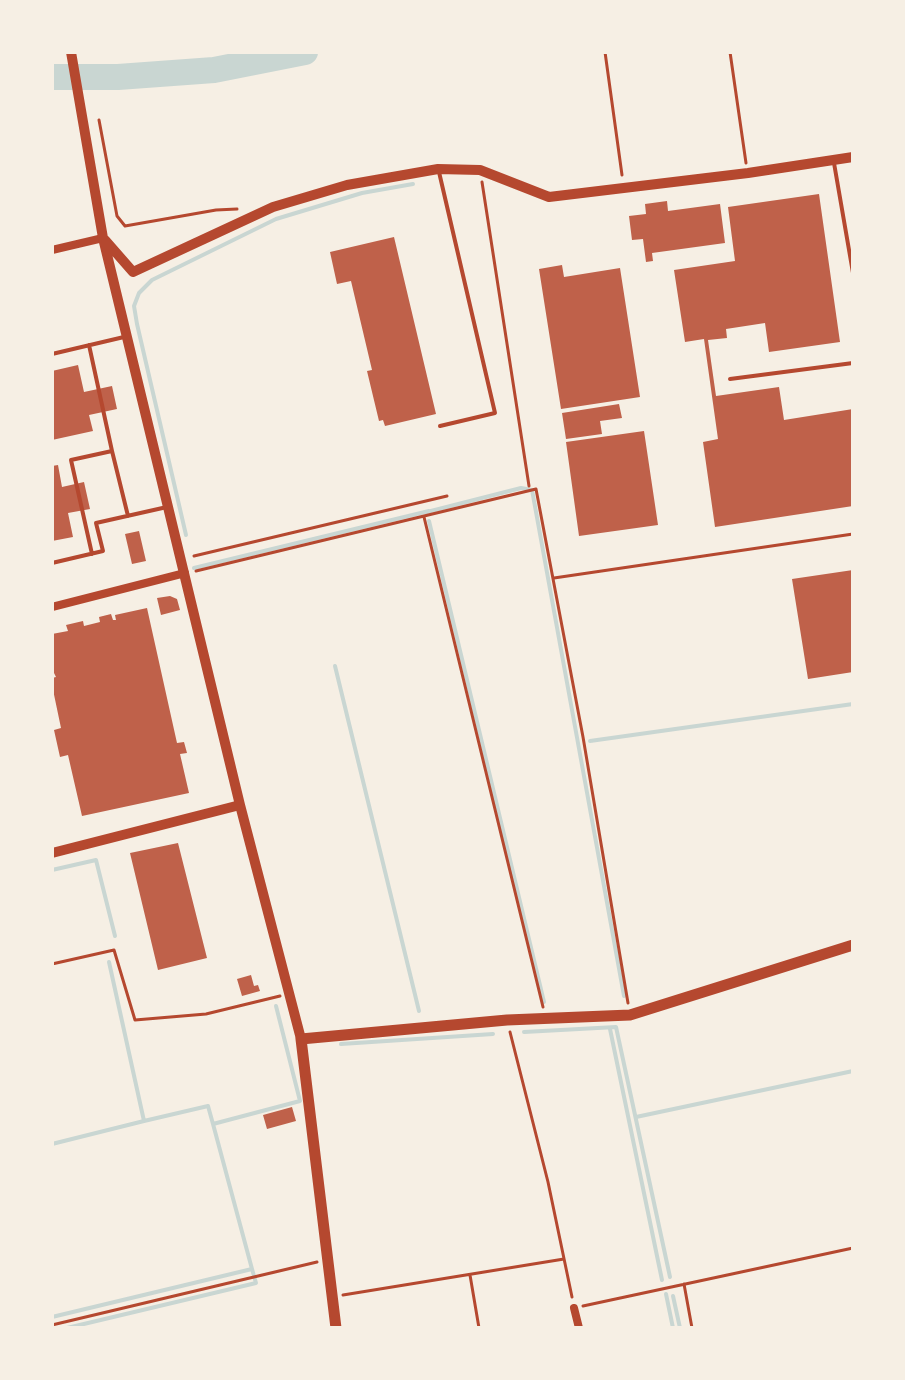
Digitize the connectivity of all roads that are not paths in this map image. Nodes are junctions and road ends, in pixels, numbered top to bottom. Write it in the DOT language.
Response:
graph roads {
  1 [pos="71,52"];
  2 [pos="853,157"];
  3 [pos="834,160"];
  4 [pos="438,169"];
  5 [pos="103,238"];
  6 [pos="52,250"];
  7 [pos="853,273"];
  8 [pos="127,337"];
  9 [pos="89,345"];
  10 [pos="52,354"];
  11 [pos="853,363"];
  12 [pos="730,379"];
  13 [pos="440,426"];
  14 [pos="112,451"];
  15 [pos="169,507"];
  16 [pos="128,516"];
  17 [pos="92,554"];
  18 [pos="52,563"];
  19 [pos="185,573"];
  20 [pos="52,607"];
  21 [pos="240,805"];
  22 [pos="52,853"];
  23 [pos="853,945"];
  24 [pos="301,1039"];
  25 [pos="574,1308"];
  26 [pos="336,1328"];
  27 [pos="579,1328"];
  1 -- 5 [label="street"];
  2 -- 3 [label="street"];
  3 -- 4 [label="street"];
  3 -- 7 [label="lane"];
  4 -- 5 [label="street"];
  4 -- 13 [label="lane"];
  5 -- 6 [label="street"];
  5 -- 8 [label="street"];
  8 -- 9 [label="lane"];
  8 -- 15 [label="street"];
  9 -- 10 [label="lane"];
  9 -- 14 [label="lane"];
  11 -- 12 [label="lane"];
  14 -- 16 [label="lane"];
  14 -- 17 [label="lane"];
  15 -- 16 [label="lane"];
  15 -- 19 [label="street"];
  16 -- 17 [label="lane"];
  17 -- 18 [label="lane"];
  19 -- 20 [label="street"];
  19 -- 21 [label="street"];
  21 -- 22 [label="street"];
  21 -- 24 [label="street"];
  23 -- 24 [label="main road"];
  24 -- 26 [label="main road"];
  25 -- 27 [label="street"];
}
